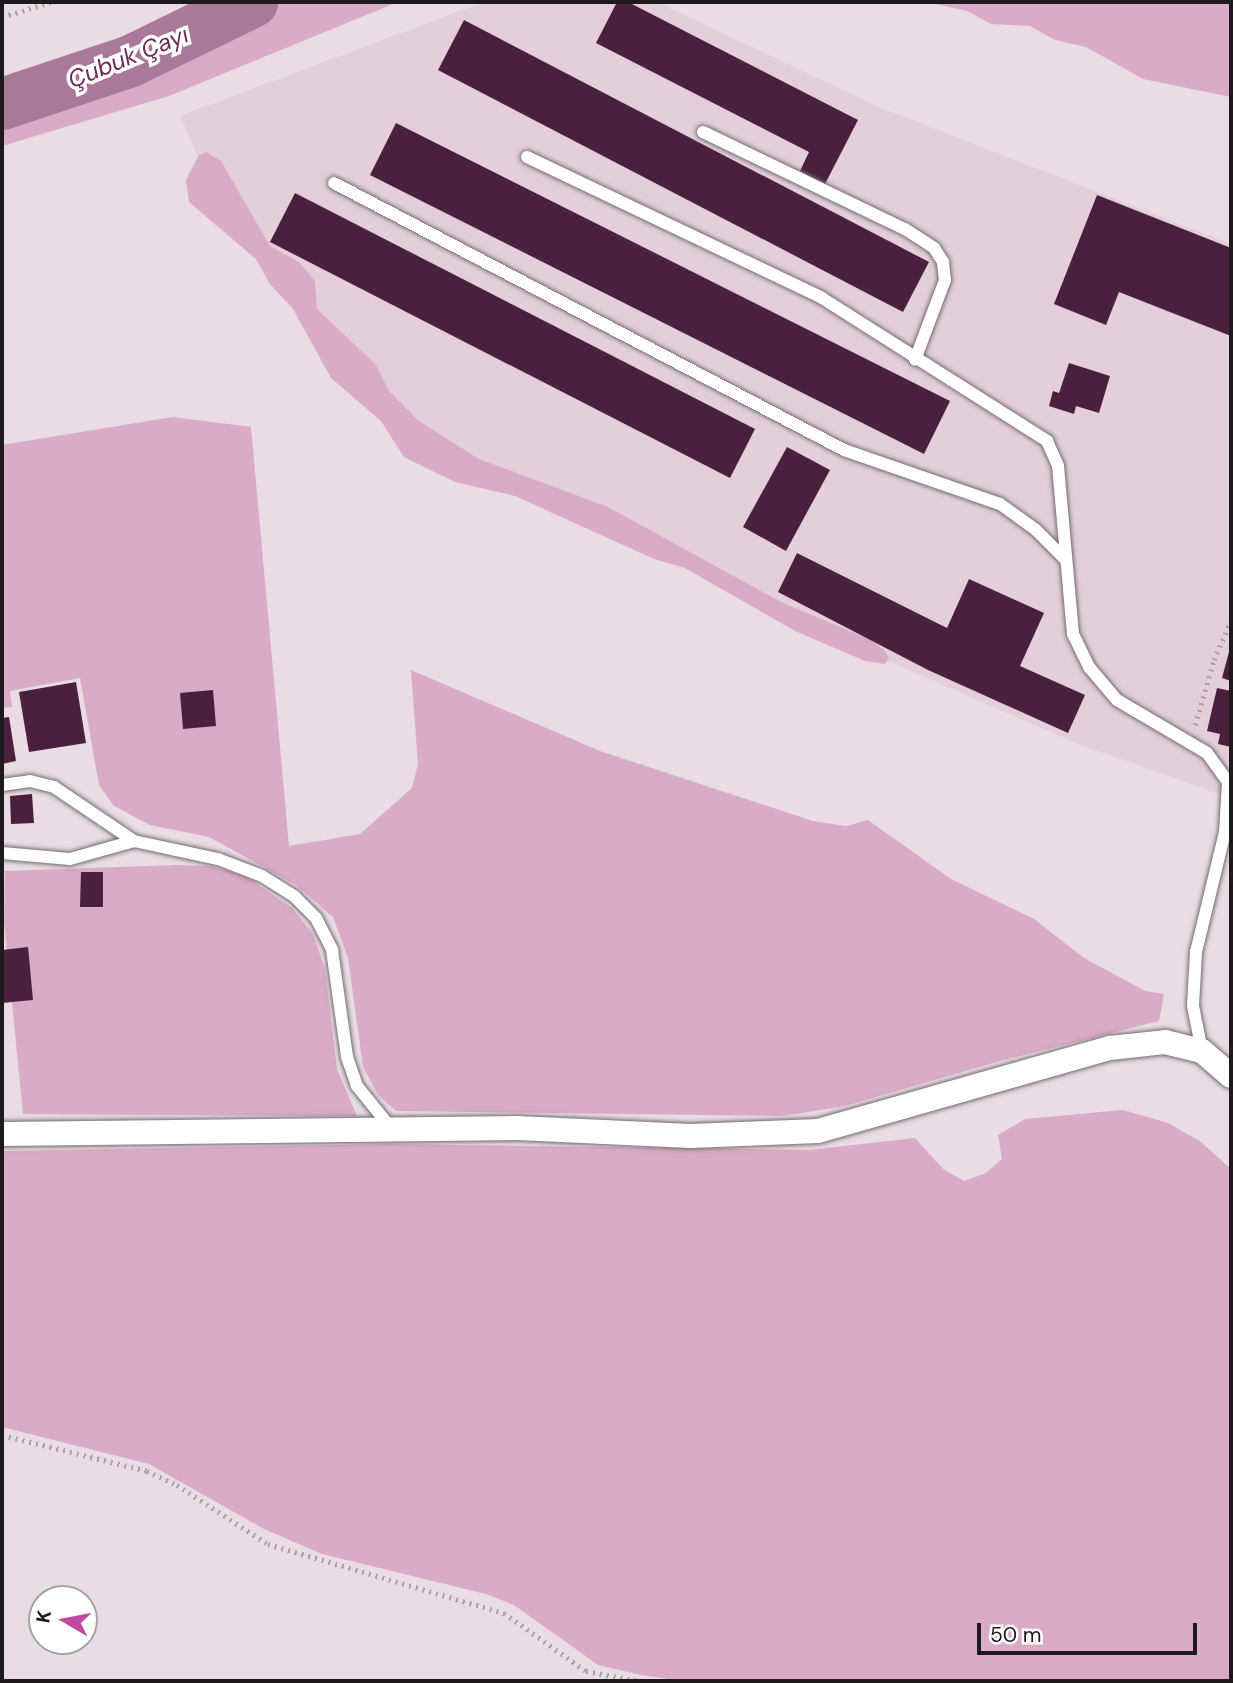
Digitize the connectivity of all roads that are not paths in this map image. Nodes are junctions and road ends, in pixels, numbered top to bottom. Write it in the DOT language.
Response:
graph roads {
  1 [pos="703,132"];
  2 [pos="527,157"];
  3 [pos="334,183"];
  4 [pos="915,360"];
  5 [pos="1066,560"];
  6 [pos="2,785"];
  7 [pos="134,841"];
  8 [pos="2,853"];
  9 [pos="1202,1051"];
  10 [pos="1231,1076"];
  11 [pos="391,1129"];
  12 [pos="2,1134"];
  1 -- 4 [label="lane"];
  2 -- 4 [label="lane"];
  3 -- 5 [label="lane"];
  4 -- 5 [label="lane"];
  5 -- 9 [label="lane"];
  6 -- 7 [label="lane"];
  7 -- 8 [label="lane"];
  7 -- 11 [label="lane"];
  9 -- 10 [label="street"];
  9 -- 11 [label="street"];
  11 -- 12 [label="street"];
}
